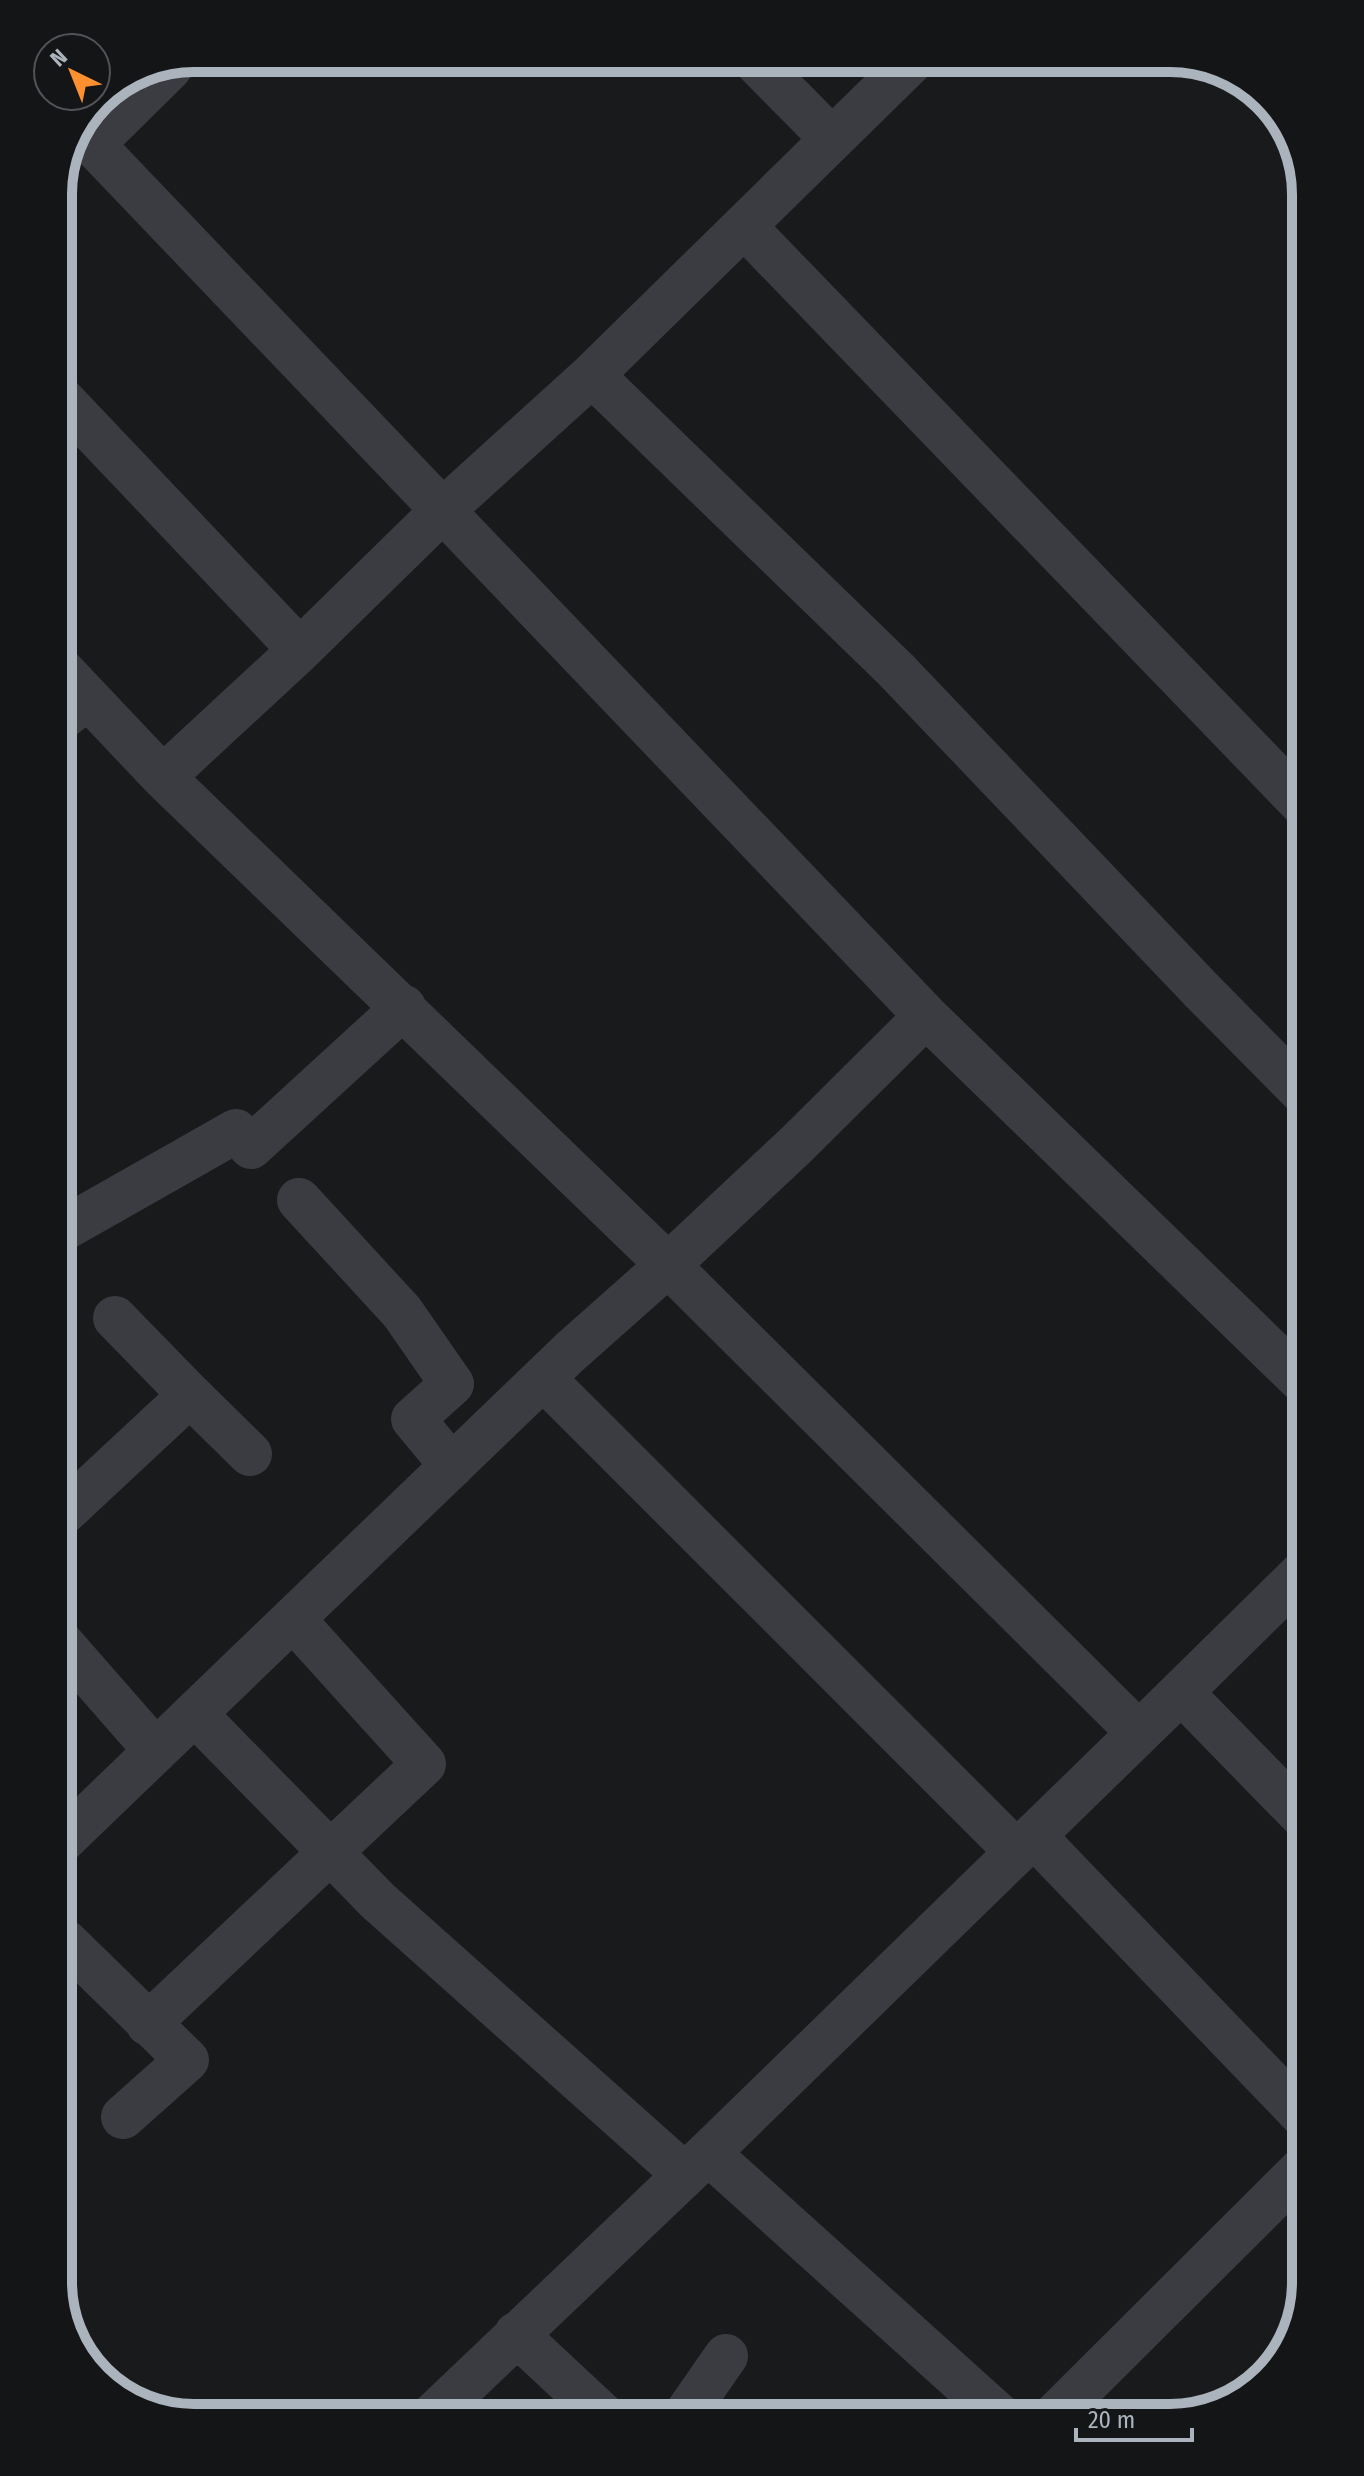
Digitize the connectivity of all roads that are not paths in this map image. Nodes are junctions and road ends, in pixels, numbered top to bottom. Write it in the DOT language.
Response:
graph roads {
  1 [pos="766,72"];
  2 [pos="901,72"];
  3 [pos="159,77"];
  4 [pos="88,138"];
  5 [pos="832,139"];
  6 [pos="744,226"];
  7 [pos="592,375"];
  8 [pos="72,410"];
  9 [pos="443,510"];
  10 [pos="300,650"];
  11 [pos="73,710"];
  12 [pos="163,777"];
  13 [pos="1292,794"];
  14 [pos="404,1007"];
  15 [pos="926,1016"];
  16 [pos="1292,1082"];
  17 [pos="299,1200"];
  18 [pos="72,1225"];
  19 [pos="668,1265"];
  20 [pos="115,1318"];
  21 [pos="1292,1371"];
  22 [pos="543,1378"];
  23 [pos="190,1395"];
  24 [pos="250,1454"];
  25 [pos="452,1466"];
  26 [pos="72,1505"];
  27 [pos="1292,1583"];
  28 [pos="293,1619"];
  29 [pos="72,1655"];
  30 [pos="1181,1692"];
  31 [pos="195,1714"];
  32 [pos="1139,1733"];
  33 [pos="156,1751"];
  34 [pos="1292,1806"];
  35 [pos="72,1832"];
  36 [pos="1025,1844"];
  37 [pos="330,1852"];
  38 [pos="72,1948"];
  39 [pos="148,2024"];
  40 [pos="1292,2105"];
  41 [pos="123,2117"];
  42 [pos="697,2164"];
  43 [pos="1292,2179"];
  44 [pos="516,2334"];
  45 [pos="726,2356"];
  46 [pos="444,2404"];
  47 [pos="591,2404"];
  48 [pos="693,2404"];
  49 [pos="985,2404"];
  50 [pos="1066,2404"];
  1 -- 5 [label="street"];
  2 -- 5 [label="street"];
  3 -- 4 [label="street"];
  4 -- 9 [label="street"];
  5 -- 6 [label="street"];
  6 -- 7 [label="street"];
  6 -- 13 [label="street"];
  7 -- 9 [label="street"];
  7 -- 16 [label="street"];
  8 -- 10 [label="street"];
  9 -- 10 [label="street"];
  9 -- 15 [label="street"];
  10 -- 12 [label="street"];
  11 -- 12 [label="street"];
  12 -- 14 [label="street"];
  14 -- 18 [label="street"];
  14 -- 19 [label="street"];
  15 -- 19 [label="street"];
  15 -- 21 [label="street"];
  17 -- 25 [label="street"];
  19 -- 22 [label="street"];
  19 -- 32 [label="street"];
  20 -- 23 [label="street"];
  22 -- 25 [label="street"];
  22 -- 36 [label="street"];
  23 -- 24 [label="street"];
  23 -- 26 [label="street"];
  25 -- 28 [label="street"];
  27 -- 30 [label="street"];
  28 -- 31 [label="street"];
  28 -- 37 [label="street"];
  29 -- 33 [label="street"];
  30 -- 32 [label="street"];
  30 -- 34 [label="street"];
  31 -- 33 [label="street"];
  31 -- 37 [label="street"];
  32 -- 36 [label="street"];
  33 -- 35 [label="street"];
  36 -- 40 [label="street"];
  36 -- 42 [label="street"];
  37 -- 39 [label="street"];
  37 -- 42 [label="street"];
  38 -- 39 [label="street"];
  39 -- 41 [label="street"];
  42 -- 44 [label="street"];
  42 -- 49 [label="street"];
  43 -- 50 [label="street"];
  44 -- 46 [label="street"];
  44 -- 47 [label="street"];
  45 -- 48 [label="street"];
}
